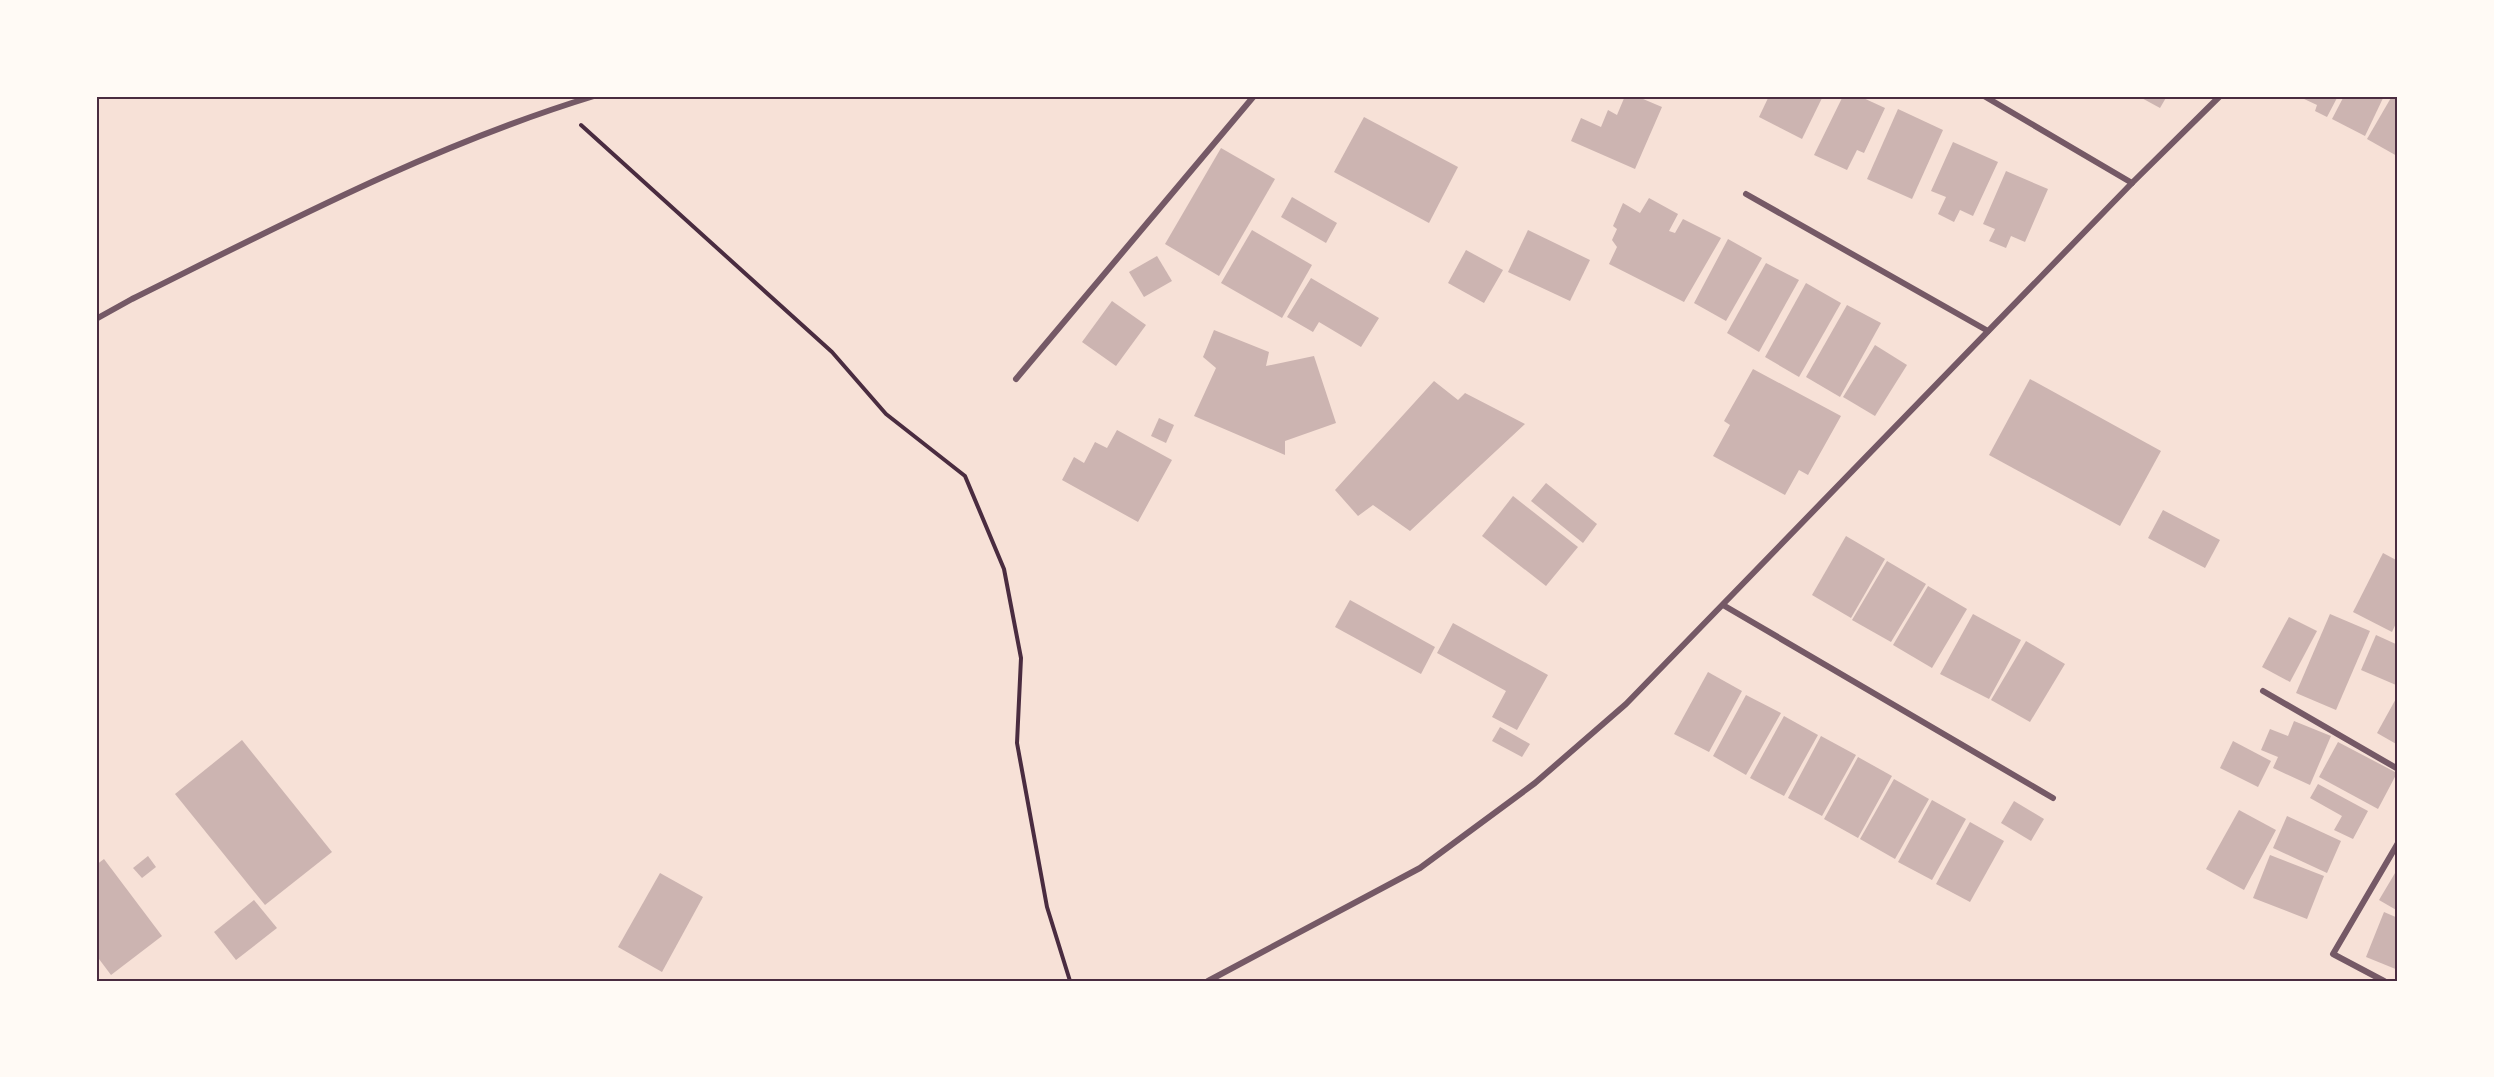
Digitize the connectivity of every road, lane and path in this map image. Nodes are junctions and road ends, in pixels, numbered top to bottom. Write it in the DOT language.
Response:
graph roads {
  1 [pos="594,96"];
  2 [pos="1254,96"];
  3 [pos="1984,96"];
  4 [pos="2220,96"];
  5 [pos="560,106"];
  6 [pos="2132,183"];
  7 [pos="1746,194"];
  8 [pos="96,320"];
  9 [pos="1988,331"];
  10 [pos="1016,379"];
  11 [pos="1723,605"];
  12 [pos="2263,691"];
  13 [pos="2398,769"];
  14 [pos="2053,798"];
  15 [pos="2398,843"];
  16 [pos="1070,981"];
  17 [pos="1208,981"];
  18 [pos="2384,981"];
  1 -- 5 [label="street"];
  2 -- 10 [label="street"];
  3 -- 6 [label="street"];
  4 -- 6 [label="street"];
  5 -- 8 [label="street"];
  5 -- 16 [label="path"];
  6 -- 9 [label="street"];
  7 -- 9 [label="street"];
  9 -- 11 [label="street"];
  11 -- 14 [label="street"];
  11 -- 17 [label="street"];
  12 -- 13 [label="street"];
  15 -- 18 [label="street"];
}
